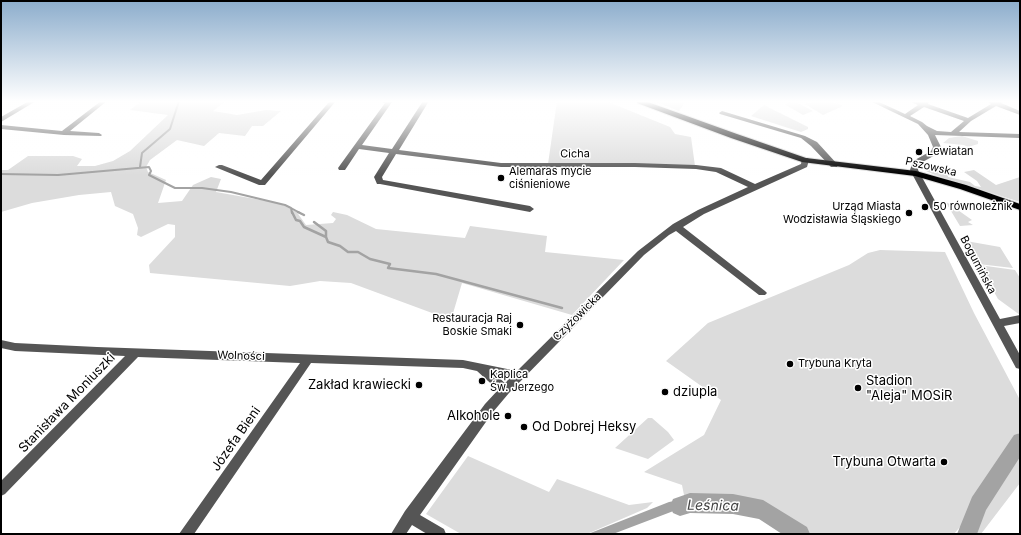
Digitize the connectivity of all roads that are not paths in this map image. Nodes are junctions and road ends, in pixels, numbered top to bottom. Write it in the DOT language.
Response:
graph roads {
  1 [pos="73,126"];
  2 [pos="311,126"];
  3 [pos="372,126"];
  4 [pos="410,126"];
  5 [pos="707,126"];
  6 [pos="764,126"];
  7 [pos="960,126"];
  8 [pos="926,127"];
  9 [pos="1,128"];
  10 [pos="64,133"];
  11 [pos="949,134"];
  12 [pos="99,135"];
  13 [pos="1020,136"];
  14 [pos="936,144"];
  15 [pos="357,146"];
  16 [pos="393,152"];
  17 [pos="805,160"];
  18 [pos="834,165"];
  19 [pos="220,167"];
  20 [pos="342,168"];
  21 [pos="916,174"];
  22 [pos="754,187"];
  23 [pos="1020,207"];
  24 [pos="530,209"];
  25 [pos="676,226"];
  26 [pos="762,293"];
  27 [pos="1020,319"];
  28 [pos="997,323"];
  29 [pos="3,346"];
  30 [pos="135,353"];
  31 [pos="308,359"];
  32 [pos="1020,366"];
  33 [pos="480,368"];
  34 [pos="517,376"];
  35 [pos="505,390"];
  36 [pos="1,490"];
  37 [pos="410,516"];
  38 [pos="186,534"];
  39 [pos="398,534"];
  40 [pos="439,534"];
  1 -- 10 [label="street"];
  2 -- 19 [label="street"];
  3 -- 15 [label="street"];
  4 -- 16 [label="street"];
  5 -- 17 [label="main road, Pszowska"];
  6 -- 18 [label="street"];
  7 -- 11 [label="street"];
  8 -- 11 [label="street"];
  8 -- 14 [label="street"];
  9 -- 10 [label="street"];
  10 -- 12 [label="street"];
  11 -- 13 [label="street"];
  11 -- 14 [label="street"];
  14 -- 21 [label="street"];
  15 -- 16 [label="street, Cicha"];
  15 -- 20 [label="street"];
  16 -- 22 [label="street, Cicha"];
  16 -- 24 [label="street"];
  17 -- 18 [label="main road, Pszowska"];
  17 -- 22 [label="street, Czyżowicka"];
  18 -- 21 [label="main road, Pszowska"];
  21 -- 23 [label="main road, Pszowska"];
  21 -- 28 [label="street, Bogumińska"];
  22 -- 25 [label="street, Czyżowicka"];
  25 -- 26 [label="street"];
  25 -- 34 [label="street, Czyżowicka"];
  27 -- 28 [label="street"];
  28 -- 32 [label="street, Bogumińska"];
  29 -- 30 [label="street, Wolności"];
  30 -- 31 [label="street, Wolności"];
  30 -- 36 [label="street, Stanisława Moniuszki"];
  31 -- 33 [label="street, Wolności"];
  31 -- 38 [label="street, Józefa Bieni"];
  33 -- 34 [label="street, Wolności"];
  33 -- 35 [label="street, Wolności"];
  34 -- 35 [label="street, Czyżowicka"];
  35 -- 37 [label="street, Czyżowicka"];
  37 -- 39 [label="street, Czyżowicka"];
  37 -- 40 [label="street"];
}
